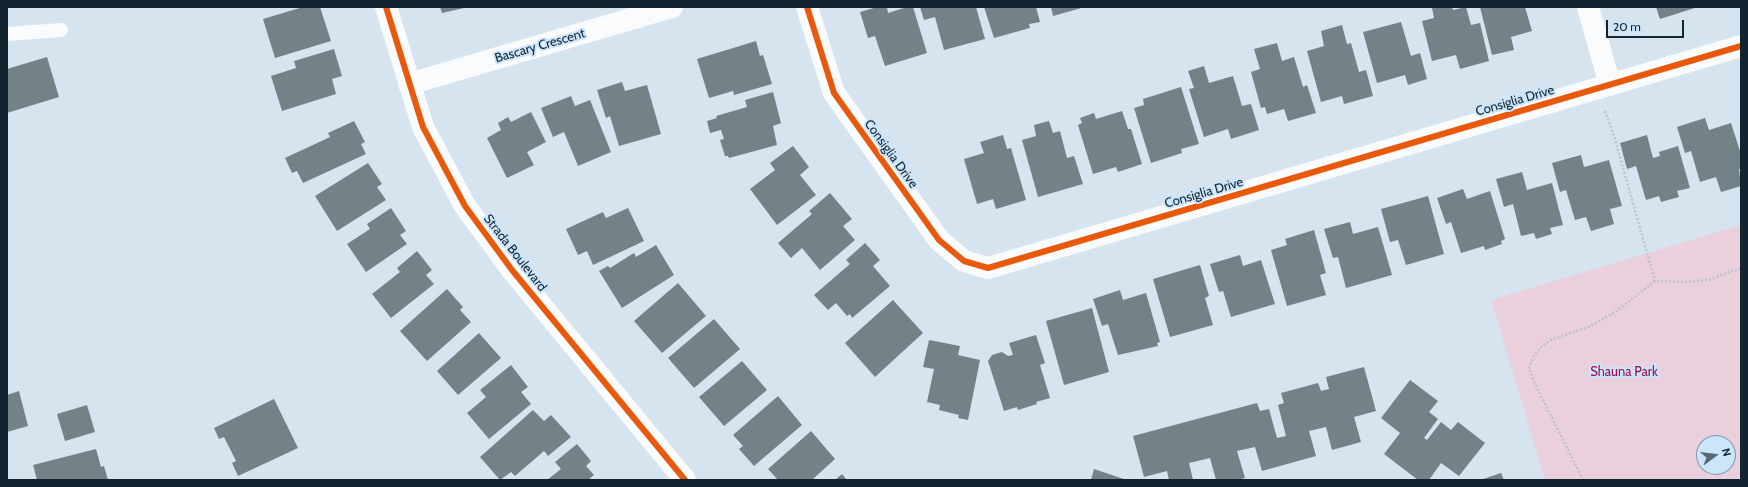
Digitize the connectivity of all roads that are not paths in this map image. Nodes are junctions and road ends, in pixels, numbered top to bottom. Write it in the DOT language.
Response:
graph roads {
  1 [pos="386,7"];
  2 [pos="672,7"];
  3 [pos="807,7"];
  4 [pos="1588,7"];
  5 [pos="61,30"];
  6 [pos="7,34"];
  7 [pos="1741,46"];
  8 [pos="409,84"];
  9 [pos="1603,86"];
  10 [pos="685,480"];
  1 -- 8 [label="street, Strada Boulevard"];
  2 -- 8 [label="street, Bascary Crescent"];
  3 -- 9 [label="street, Consiglia Drive"];
  4 -- 9 [label="street"];
  5 -- 6 [label="lane"];
  7 -- 9 [label="street, Consiglia Drive"];
  8 -- 10 [label="street, Strada Boulevard"];
}
